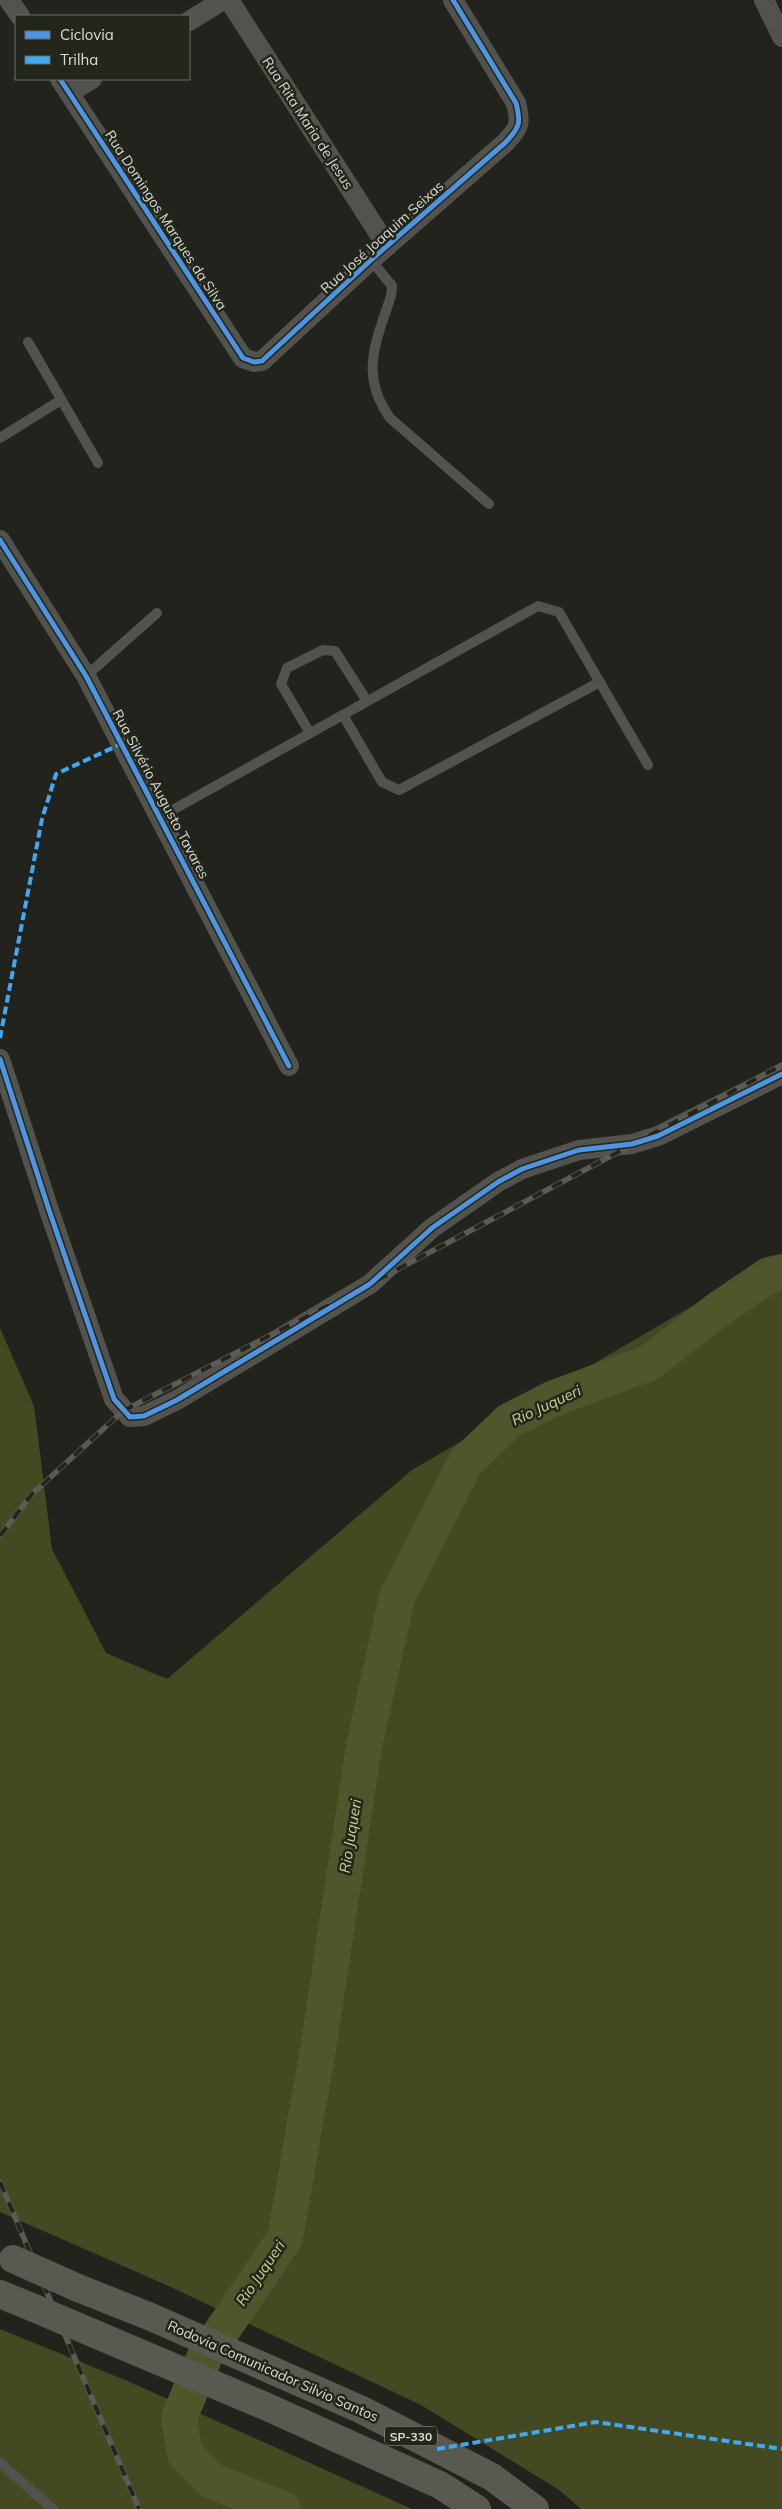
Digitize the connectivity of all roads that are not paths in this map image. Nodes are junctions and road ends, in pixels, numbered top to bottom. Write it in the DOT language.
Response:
graph roads {
  1 [pos="9,0"];
  2 [pos="223,0"];
  3 [pos="229,0"];
  4 [pos="453,0"];
  5 [pos="764,0"];
  6 [pos="19,15"];
  7 [pos="190,20"];
  8 [pos="782,37"];
  9 [pos="88,80"];
  10 [pos="65,86"];
  11 [pos="387,246"];
  12 [pos="370,260"];
  13 [pos="28,342"];
  14 [pos="262,361"];
  15 [pos="61,400"];
  16 [pos="0,438"];
  17 [pos="98,463"];
  18 [pos="490,504"];
  19 [pos="0,540"];
  20 [pos="157,613"];
  21 [pos="86,676"];
  22 [pos="600,682"];
  23 [pos="367,701"];
  24 [pos="343,715"];
  25 [pos="310,733"];
  26 [pos="648,765"];
  27 [pos="160,817"];
  28 [pos="0,1059"];
  29 [pos="290,1066"];
  30 [pos="782,1074"];
  31 [pos="6,2257"];
  32 [pos="0,2294"];
  33 [pos="0,2463"];
  34 [pos="53,2509"];
  35 [pos="477,2509"];
  36 [pos="535,2509"];
  1 -- 6 [label="street"];
  2 -- 7 [label="street"];
  3 -- 11 [label="street, Rua Rita Maria de Jesus"];
  4 -- 11 [label="street, Rua José Joaquim Seixas"];
  5 -- 8 [label="street"];
  9 -- 10 [label="street"];
  10 -- 14 [label="street, Rua Domingos Marques da Silva"];
  11 -- 12 [label="street, Rua José Joaquim Seixas"];
  12 -- 14 [label="street, Rua José Joaquim Seixas"];
  12 -- 18 [label="lane"];
  13 -- 15 [label="lane"];
  15 -- 16 [label="lane"];
  15 -- 17 [label="lane"];
  19 -- 21 [label="street, Rua Silvério Augusto Tavares"];
  20 -- 21 [label="lane"];
  21 -- 27 [label="street, Rua Silvério Augusto Tavares"];
  22 -- 23 [label="lane"];
  22 -- 24 [label="lane"];
  22 -- 26 [label="lane"];
  23 -- 24 [label="lane"];
  23 -- 25 [label="lane"];
  24 -- 25 [label="lane"];
  25 -- 27 [label="lane"];
  27 -- 29 [label="street, Rua Silvério Augusto Tavares"];
  28 -- 30 [label="street"];
  31 -- 36 [label="highway, Rodovia Comunicador Silvio Santos / SP-330, bridge"];
  32 -- 35 [label="highway, SP-330, bridge"];
  33 -- 34 [label="lane"];
}
